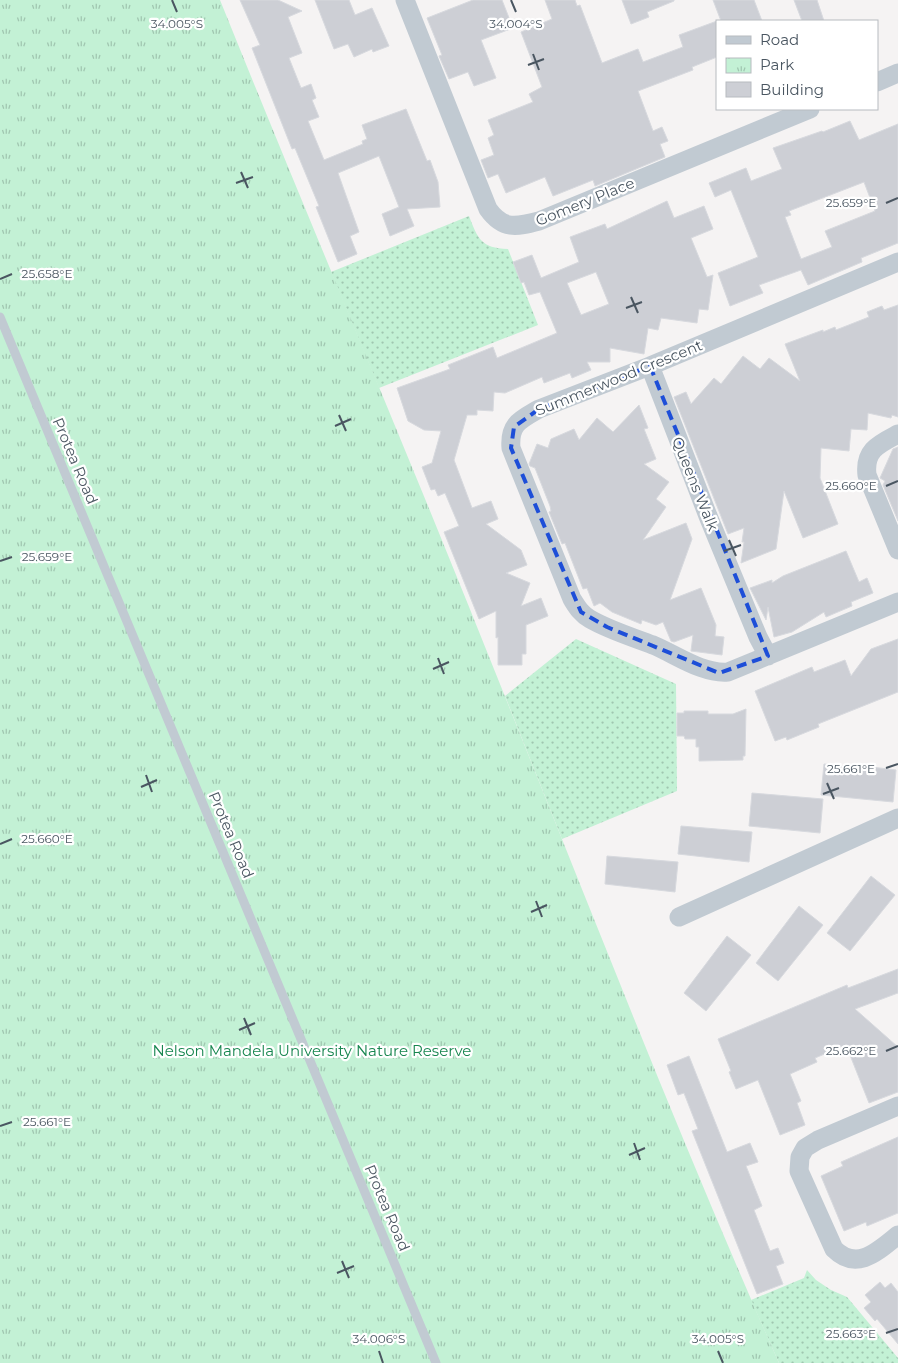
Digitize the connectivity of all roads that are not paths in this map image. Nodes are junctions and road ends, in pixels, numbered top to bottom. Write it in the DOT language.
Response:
graph roads {
  1 [pos="404,0"];
  2 [pos="898,73"];
  3 [pos="878,82"];
  4 [pos="808,110"];
  5 [pos="898,262"];
  6 [pos="0,317"];
  7 [pos="650,366"];
  8 [pos="898,434"];
  9 [pos="898,550"];
  10 [pos="898,602"];
  11 [pos="768,656"];
  12 [pos="898,818"];
  13 [pos="679,917"];
  14 [pos="898,1106"];
  15 [pos="898,1235"];
  16 [pos="436,1363"];
  1 -- 4 [label="street, Gomery Place"];
  2 -- 3 [label="street"];
  5 -- 7 [label="street, Summerwood Crescent"];
  6 -- 16 [label="lane, Protea Road"];
  7 -- 11 [label="street, Queens Walk"];
  7 -- 11 [label="street, Summerwood Crescent"];
  8 -- 9 [label="street"];
  10 -- 11 [label="street, Summerwood Crescent"];
  12 -- 13 [label="street"];
  14 -- 15 [label="street"];
}
